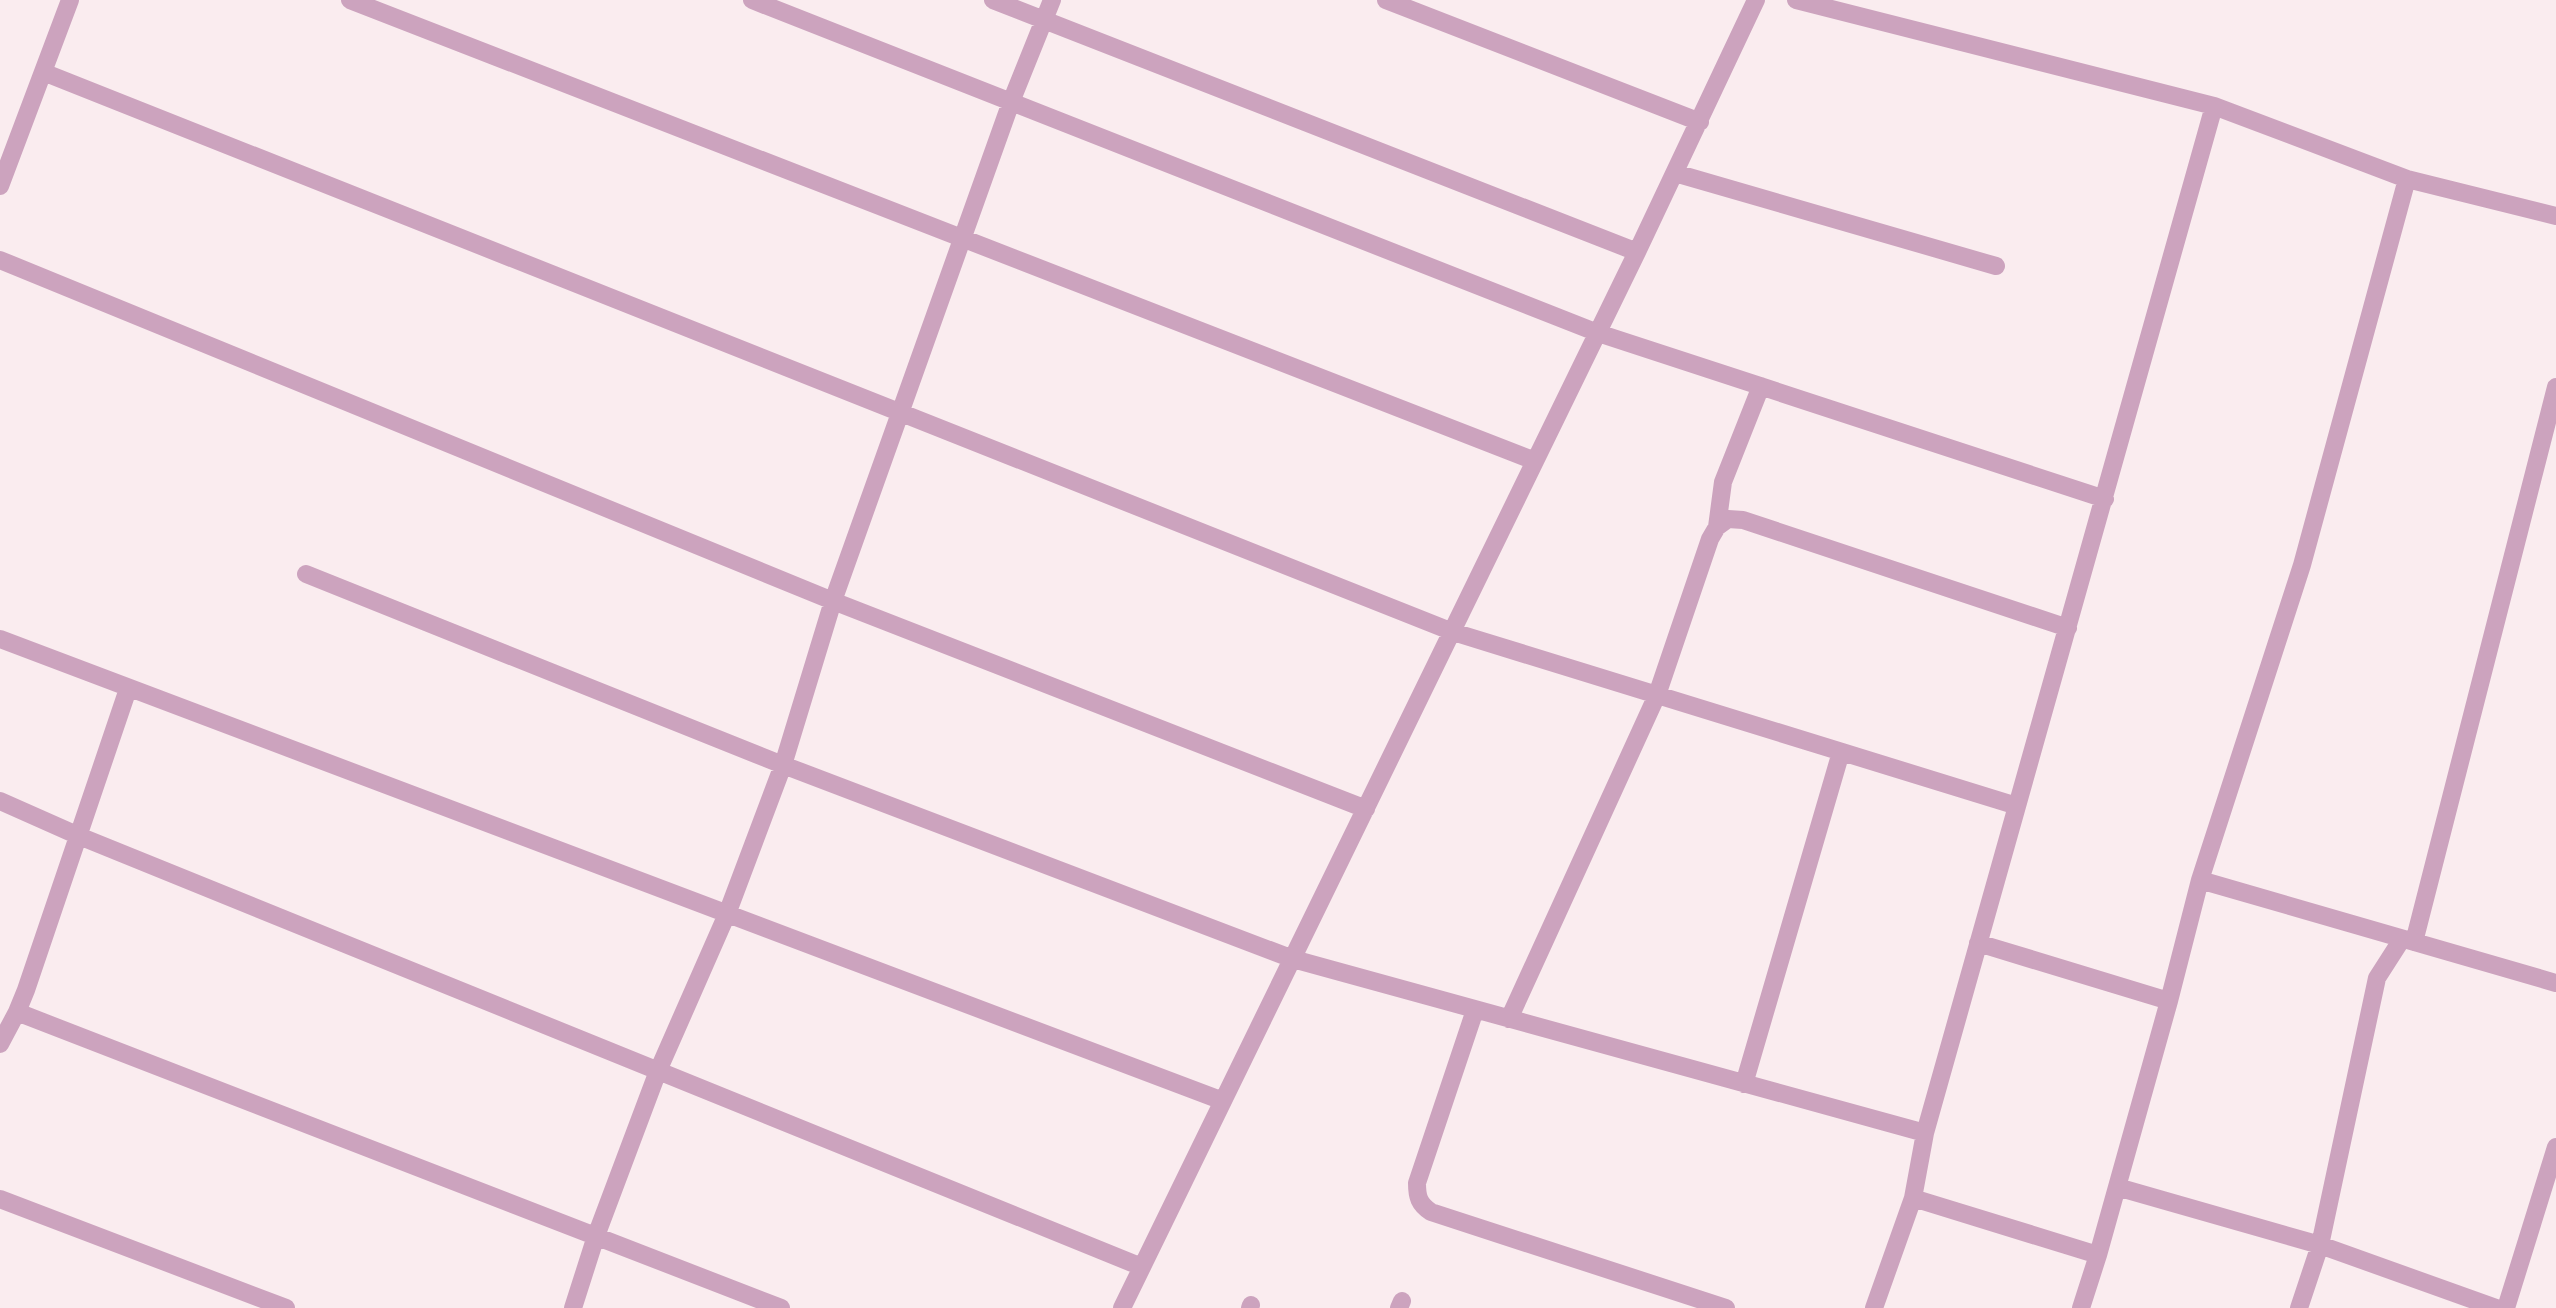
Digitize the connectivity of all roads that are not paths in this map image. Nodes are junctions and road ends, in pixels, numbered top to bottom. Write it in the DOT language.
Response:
graph roads {
  1 [pos="70,0"];
  2 [pos="350,0"];
  3 [pos="752,0"];
  4 [pos="993,0"];
  5 [pos="1052,0"];
  6 [pos="1386,0"];
  7 [pos="1756,0"];
  8 [pos="1796,0"];
  9 [pos="1043,20"];
  10 [pos="44,72"];
  11 [pos="1011,102"];
  12 [pos="2214,106"];
  13 [pos="1700,122"];
  14 [pos="1675,173"];
  15 [pos="2407,179"];
  16 [pos="0,186"];
  17 [pos="2556,216"];
  18 [pos="963,239"];
  19 [pos="1637,252"];
  20 [pos="0,260"];
  21 [pos="1996,266"];
  22 [pos="1598,333"];
  23 [pos="1761,386"];
  24 [pos="2556,387"];
  25 [pos="901,412"];
  26 [pos="1535,461"];
  27 [pos="2105,499"];
  28 [pos="1717,528"];
  29 [pos="306,574"];
  30 [pos="833,601"];
  31 [pos="2068,628"];
  32 [pos="1453,632"];
  33 [pos="0,639"];
  34 [pos="128,688"];
  35 [pos="1657,695"];
  36 [pos="1841,752"];
  37 [pos="783,765"];
  38 [pos="0,801"];
  39 [pos="2017,806"];
  40 [pos="1366,809"];
  41 [pos="78,836"];
  42 [pos="2200,880"];
  43 [pos="726,914"];
  44 [pos="2408,941"];
  45 [pos="1978,943"];
  46 [pos="1293,959"];
  47 [pos="2556,983"];
  48 [pos="2169,1001"];
  49 [pos="1475,1010"];
  50 [pos="17,1012"];
  51 [pos="1509,1019"];
  52 [pos="0,1044"];
  53 [pos="658,1071"];
  54 [pos="1744,1084"];
  55 [pos="1223,1101"];
  56 [pos="1924,1133"];
  57 [pos="2556,1147"];
  58 [pos="2117,1187"];
  59 [pos="1913,1198"];
  60 [pos="0,1199"];
  61 [pos="596,1236"];
  62 [pos="2320,1245"];
  63 [pos="2098,1255"];
  64 [pos="1142,1267"];
  65 [pos="286,1308"];
  66 [pos="573,1308"];
  67 [pos="781,1308"];
  68 [pos="1122,1308"];
  69 [pos="1726,1308"];
  70 [pos="1874,1308"];
  71 [pos="2081,1308"];
  72 [pos="2299,1308"];
  73 [pos="2496,1308"];
  74 [pos="2506,1308"];
  1 -- 10 [label="street"];
  2 -- 18 [label="street"];
  3 -- 11 [label="street"];
  4 -- 9 [label="street"];
  5 -- 9 [label="street"];
  6 -- 13 [label="street"];
  7 -- 13 [label="street"];
  8 -- 12 [label="street"];
  9 -- 11 [label="street"];
  9 -- 19 [label="street"];
  10 -- 16 [label="street"];
  10 -- 25 [label="street"];
  11 -- 18 [label="street"];
  11 -- 22 [label="street"];
  12 -- 15 [label="street"];
  12 -- 27 [label="street"];
  13 -- 14 [label="street"];
  14 -- 19 [label="street"];
  14 -- 21 [label="street"];
  15 -- 17 [label="street"];
  15 -- 42 [label="street"];
  18 -- 25 [label="street"];
  18 -- 26 [label="street"];
  19 -- 22 [label="street"];
  20 -- 30 [label="street"];
  22 -- 23 [label="street"];
  22 -- 26 [label="street"];
  23 -- 27 [label="street"];
  23 -- 28 [label="street"];
  24 -- 44 [label="street"];
  25 -- 30 [label="street"];
  25 -- 32 [label="street"];
  26 -- 32 [label="street"];
  27 -- 31 [label="street"];
  28 -- 31 [label="street"];
  28 -- 35 [label="street"];
  29 -- 37 [label="street"];
  30 -- 37 [label="street"];
  30 -- 40 [label="street"];
  31 -- 39 [label="street"];
  32 -- 35 [label="street"];
  32 -- 40 [label="street"];
  33 -- 34 [label="street"];
  34 -- 41 [label="street"];
  34 -- 43 [label="street"];
  35 -- 36 [label="street"];
  35 -- 51 [label="street"];
  36 -- 39 [label="street"];
  36 -- 54 [label="street"];
  37 -- 43 [label="street"];
  37 -- 46 [label="street"];
  38 -- 41 [label="street"];
  39 -- 45 [label="street"];
  40 -- 46 [label="street"];
  41 -- 50 [label="street"];
  41 -- 53 [label="street"];
  42 -- 44 [label="street"];
  42 -- 48 [label="street"];
  43 -- 53 [label="street"];
  43 -- 55 [label="street"];
  44 -- 47 [label="street"];
  44 -- 62 [label="street"];
  45 -- 48 [label="street"];
  45 -- 56 [label="street"];
  46 -- 49 [label="street"];
  46 -- 55 [label="street"];
  48 -- 58 [label="street"];
  49 -- 51 [label="street"];
  49 -- 69 [label="street"];
  50 -- 52 [label="street"];
  50 -- 61 [label="street"];
  51 -- 54 [label="street"];
  53 -- 61 [label="street"];
  53 -- 64 [label="street"];
  54 -- 56 [label="street"];
  55 -- 64 [label="street"];
  56 -- 59 [label="street"];
  57 -- 74 [label="street"];
  58 -- 62 [label="street"];
  58 -- 63 [label="street"];
  59 -- 63 [label="street"];
  59 -- 70 [label="street"];
  60 -- 65 [label="street"];
  61 -- 66 [label="street"];
  61 -- 67 [label="street"];
  62 -- 72 [label="street"];
  62 -- 73 [label="street"];
  63 -- 71 [label="street"];
  64 -- 68 [label="street"];
}
